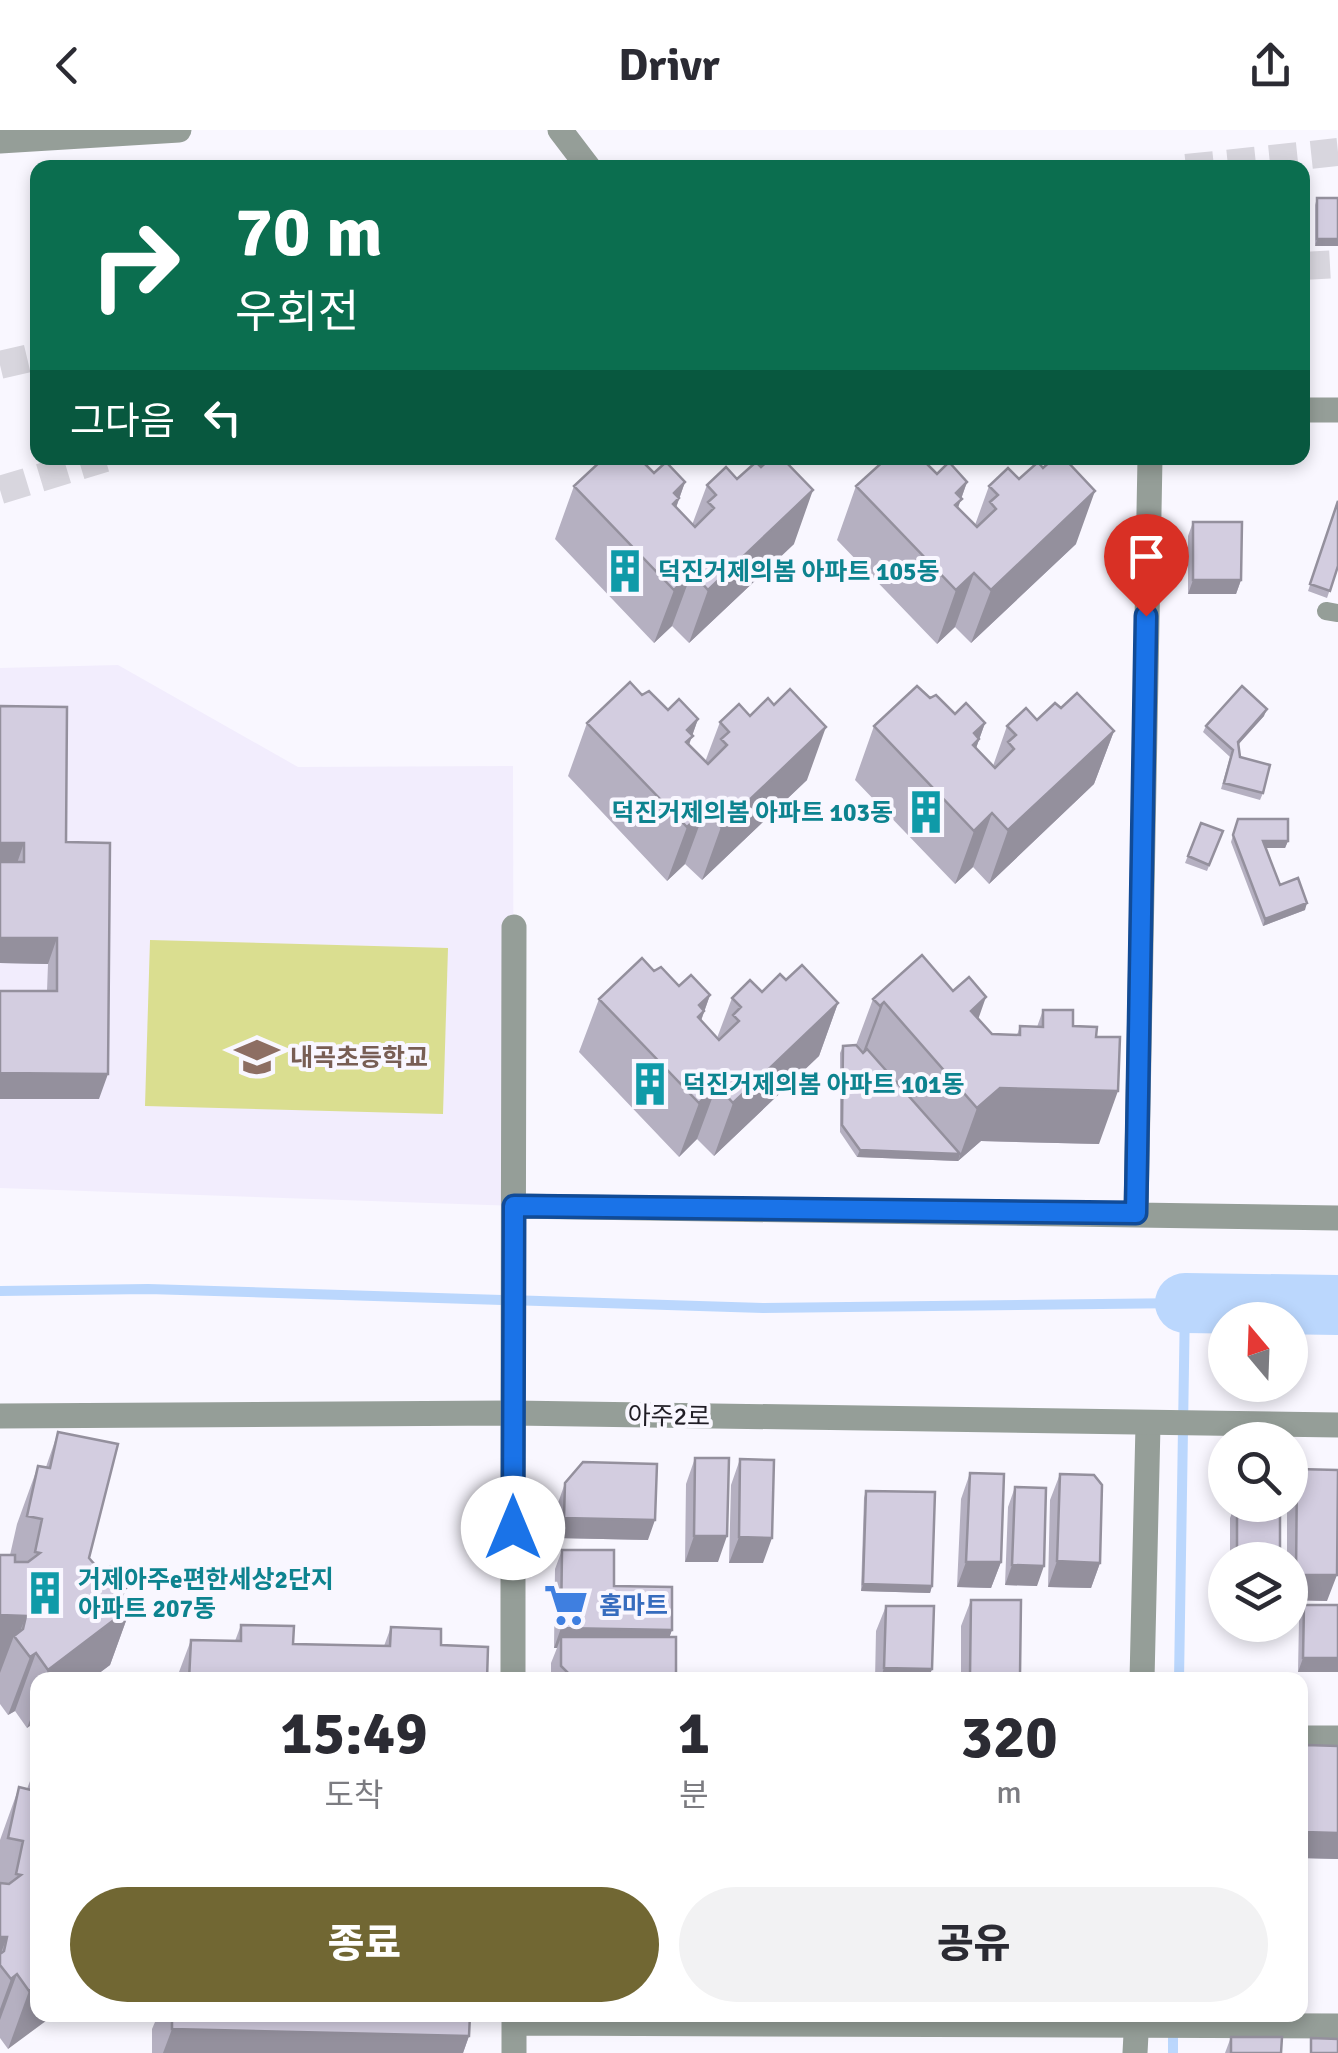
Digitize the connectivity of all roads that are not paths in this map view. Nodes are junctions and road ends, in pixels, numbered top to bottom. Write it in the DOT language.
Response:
graph roads {
  1 [pos="179,130"];
  2 [pos="560,130"];
  3 [pos="0,141"];
  4 [pos="583,160"];
  5 [pos="1310,410"];
  6 [pos="1338,410"];
  7 [pos="1150,465"];
  8 [pos="514,927"];
  9 [pos="514,1206"];
  10 [pos="1136,1213"];
  11 [pos="1338,1218"];
  12 [pos="513,1413"];
  13 [pos="0,1416"];
  14 [pos="1148,1424"];
  15 [pos="1338,1426"];
  16 [pos="512,1672"];
  17 [pos="1142,1672"];
  18 [pos="1308,1738"];
  19 [pos="1338,1738"];
  20 [pos="514,2022"];
  21 [pos="1136,2022"];
  22 [pos="1181,2022"];
  23 [pos="1338,2026"];
  24 [pos="514,2053"];
  25 [pos="1135,2053"];
  1 -- 3 [label="street"];
  2 -- 4 [label="street"];
  5 -- 6 [label="street"];
  7 -- 10 [label="street"];
  8 -- 9 [label="street"];
  9 -- 10 [label="street"];
  9 -- 12 [label="street"];
  10 -- 11 [label="street"];
  12 -- 13 [label="street, 아주2로"];
  12 -- 14 [label="street, 아주2로"];
  12 -- 16 [label="street"];
  14 -- 15 [label="street, 아주2로"];
  14 -- 17 [label="street"];
  18 -- 19 [label="street"];
  20 -- 24 [label="street"];
  21 -- 25 [label="street"];
  22 -- 23 [label="street"];
}
